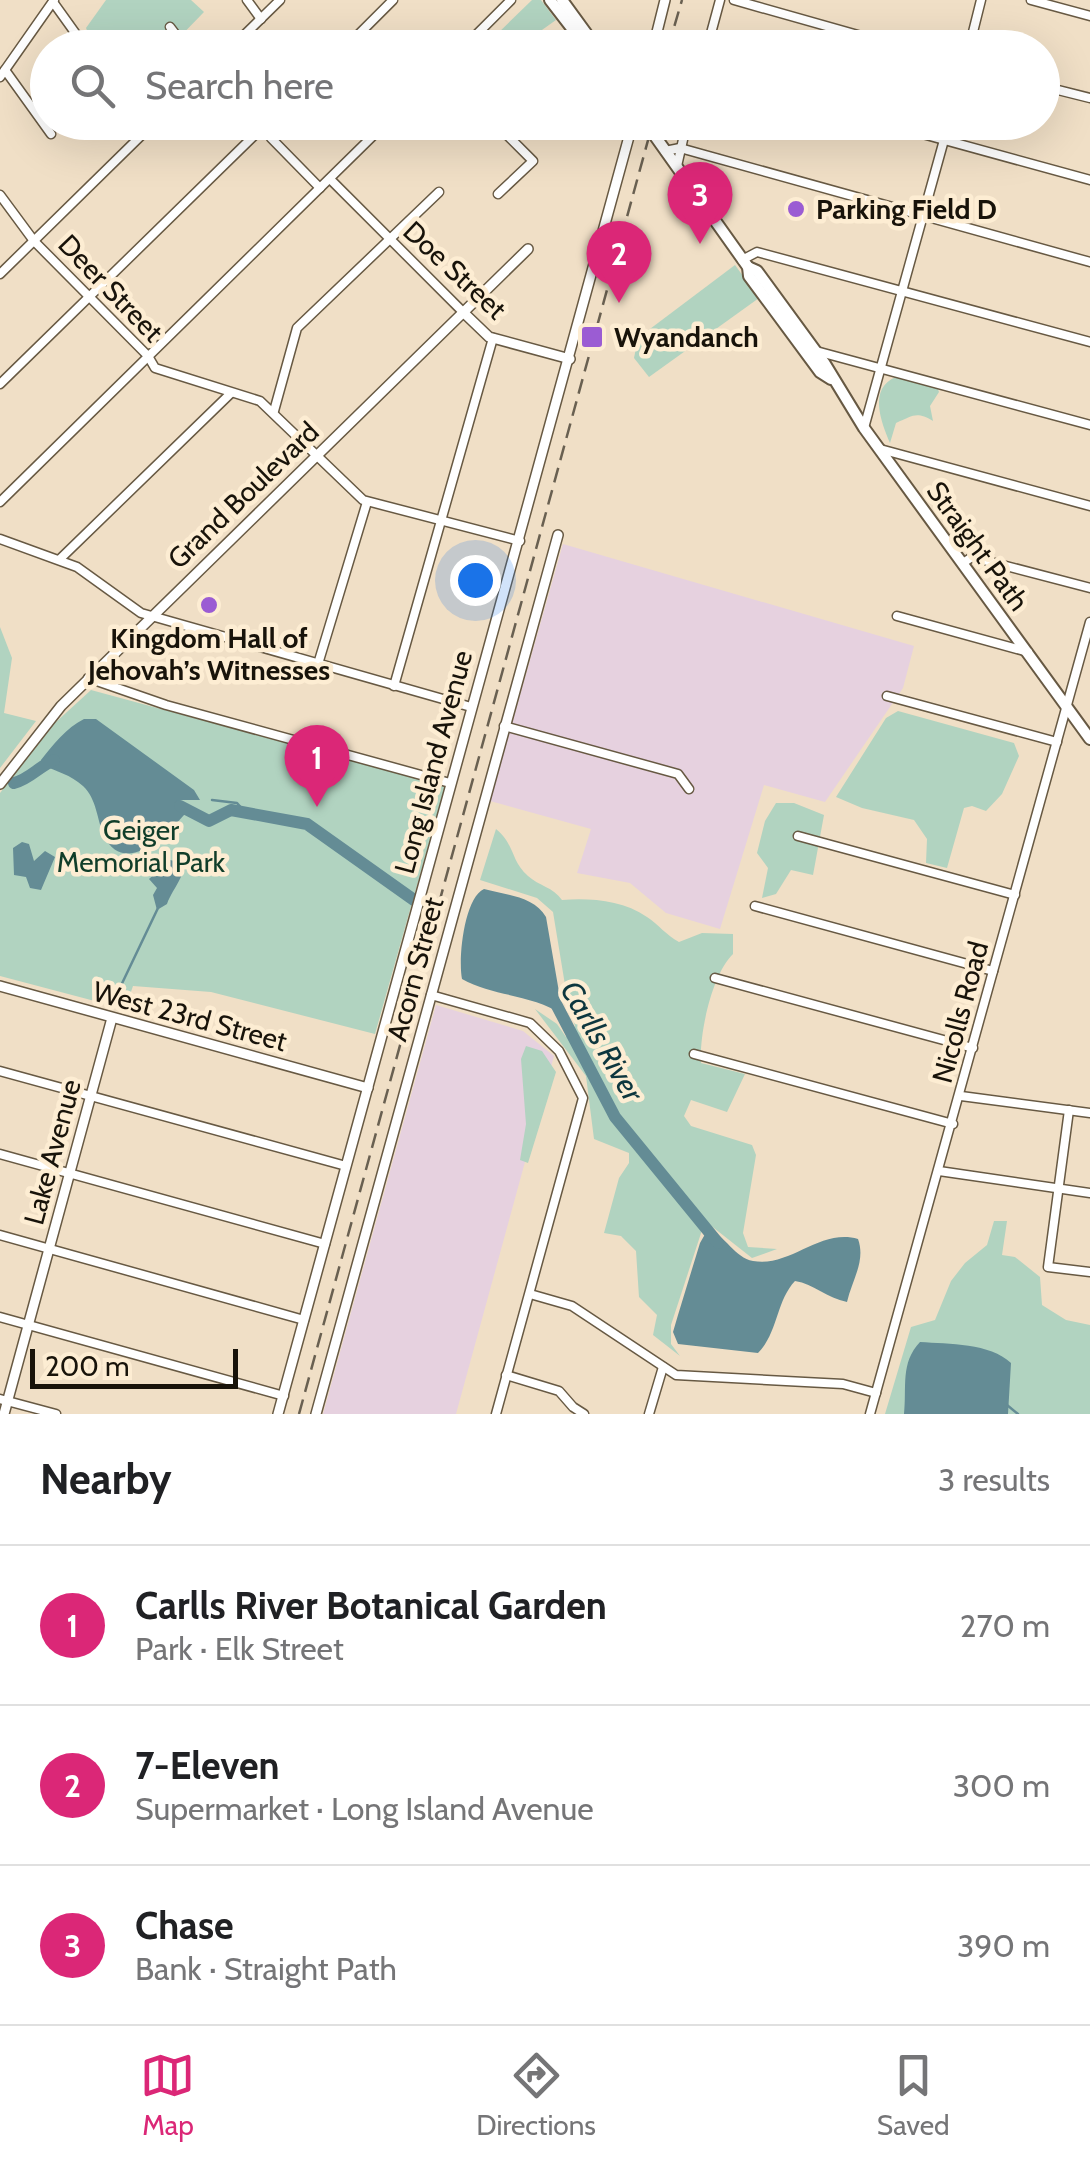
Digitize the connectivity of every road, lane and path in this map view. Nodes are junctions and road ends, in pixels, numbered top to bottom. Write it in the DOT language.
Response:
graph roads {
  1 [pos="247,0"];
  2 [pos="280,0"];
  3 [pos="394,0"];
  4 [pos="512,0"];
  5 [pos="550,0"];
  6 [pos="562,0"];
  7 [pos="665,0"];
  8 [pos="720,0"];
  9 [pos="734,0"];
  10 [pos="982,0"];
  11 [pos="1030,0"];
  12 [pos="54,1"];
  13 [pos="1090,16"];
  14 [pos="261,19"];
  15 [pos="170,26"];
  16 [pos="33,30"];
  17 [pos="74,30"];
  18 [pos="173,30"];
  19 [pos="250,30"];
  20 [pos="363,30"];
  21 [pos="481,30"];
  22 [pos="573,30"];
  23 [pos="584,30"];
  24 [pos="657,30"];
  25 [pos="712,30"];
  26 [pos="840,30"];
  27 [pos="974,30"];
  28 [pos="30,34"];
  29 [pos="2,73"];
  30 [pos="1060,90"];
  31 [pos="1090,98"];
  32 [pos="30,109"];
  33 [pos="137,140"];
  34 [pos="250,140"];
  35 [pos="273,140"];
  36 [pos="369,140"];
  37 [pos="512,140"];
  38 [pos="628,140"];
  39 [pos="656,140"];
  40 [pos="682,140"];
  41 [pos="944,140"];
  42 [pos="680,148"];
  43 [pos="664,152"];
  44 [pos="678,170"];
  45 [pos="330,179"];
  46 [pos="1090,180"];
  47 [pos="320,188"];
  48 [pos="440,192"];
  49 [pos="498,194"];
  50 [pos="0,195"];
  51 [pos="924,217"];
  52 [pos="388,238"];
  53 [pos="34,240"];
  54 [pos="528,248"];
  55 [pos="1090,262"];
  56 [pos="745,263"];
  57 [pos="0,274"];
  58 [pos="903,292"];
  59 [pos="89,297"];
  60 [pos="462,312"];
  61 [pos="493,338"];
  62 [pos="1090,342"];
  63 [pos="816,351"];
  64 [pos="148,356"];
  65 [pos="570,359"];
  66 [pos="883,368"];
  67 [pos="831,379"];
  68 [pos="0,384"];
  69 [pos="230,394"];
  70 [pos="274,411"];
  71 [pos="1090,425"];
  72 [pos="864,428"];
  73 [pos="880,449"];
  74 [pos="317,454"];
  75 [pos="0,502"];
  76 [pos="367,502"];
  77 [pos="1090,506"];
  78 [pos="443,522"];
  79 [pos="558,536"];
  80 [pos="0,539"];
  81 [pos="520,541"];
  82 [pos="60,559"];
  83 [pos="963,564"];
  84 [pos="1090,588"];
  85 [pos="152,616"];
  86 [pos="897,616"];
  87 [pos="1090,622"];
  88 [pos="1028,652"];
  89 [pos="318,664"];
  90 [pos="88,678"];
  91 [pos="394,686"];
  92 [pos="887,696"];
  93 [pos="470,707"];
  94 [pos="1067,707"];
  95 [pos="1084,722"];
  96 [pos="504,726"];
  97 [pos="1090,738"];
  98 [pos="1057,742"];
  99 [pos="450,783"];
  100 [pos="0,784"];
  101 [pos="689,789"];
  102 [pos="798,836"];
  103 [pos="1015,895"];
  104 [pos="755,906"];
  105 [pos="994,971"];
  106 [pos="716,978"];
  107 [pos="0,986"];
  108 [pos="431,995"];
  109 [pos="112,1018"];
  110 [pos="973,1048"];
  111 [pos="694,1054"];
  112 [pos="0,1070"];
  113 [pos="368,1088"];
  114 [pos="91,1096"];
  115 [pos="961,1096"];
  116 [pos="1069,1110"];
  117 [pos="1090,1113"];
  118 [pos="953,1124"];
  119 [pos="0,1154"];
  120 [pos="346,1166"];
  121 [pos="939,1171"];
  122 [pos="70,1174"];
  123 [pos="1058,1189"];
  124 [pos="1090,1193"];
  125 [pos="0,1235"];
  126 [pos="325,1244"];
  127 [pos="49,1249"];
  128 [pos="1090,1272"];
  129 [pos="530,1294"];
  130 [pos="0,1317"];
  131 [pos="304,1320"];
  132 [pos="28,1325"];
  133 [pos="663,1367"];
  134 [pos="506,1376"];
  135 [pos="876,1393"];
  136 [pos="284,1396"];
  137 [pos="4,1400"];
  138 [pos="4,1414"];
  139 [pos="56,1414"];
  140 [pos="278,1414"];
  141 [pos="316,1414"];
  142 [pos="496,1414"];
  143 [pos="584,1414"];
  144 [pos="648,1414"];
  145 [pos="870,1414"];
  1 -- 14 [label="street"];
  2 -- 14 [label="street"];
  3 -- 20 [label="street"];
  4 -- 21 [label="street"];
  5 -- 22 [label="main road"];
  6 -- 23 [label="main road"];
  7 -- 24 [label="street"];
  8 -- 25 [label="street"];
  9 -- 26 [label="street"];
  10 -- 27 [label="street"];
  11 -- 13 [label="street"];
  12 -- 16 [label="street"];
  12 -- 17 [label="street"];
  14 -- 19 [label="street"];
  15 -- 18 [label="street"];
  28 -- 29 [label="street"];
  29 -- 32 [label="street"];
  30 -- 31 [label="street"];
  33 -- 53 [label="street"];
  34 -- 59 [label="street"];
  35 -- 47 [label="street"];
  36 -- 45 [label="street"];
  37 -- 49 [label="street"];
  38 -- 65 [label="street, Long Island Avenue"];
  39 -- 43 [label="main road, Straight Path"];
  40 -- 42 [label="street"];
  41 -- 46 [label="street"];
  41 -- 51 [label="street"];
  42 -- 43 [label="street"];
  42 -- 44 [label="street"];
  42 -- 51 [label="street"];
  43 -- 44 [label="main road, Straight Path"];
  44 -- 56 [label="main road, Straight Path"];
  45 -- 47 [label="street"];
  45 -- 52 [label="street, Doe Street"];
  47 -- 64 [label="street"];
  48 -- 52 [label="street"];
  50 -- 53 [label="street, Deer Street"];
  51 -- 55 [label="street"];
  51 -- 58 [label="street"];
  52 -- 60 [label="street, Doe Street"];
  52 -- 70 [label="street"];
  53 -- 57 [label="street"];
  53 -- 59 [label="street, Deer Street"];
  54 -- 60 [label="street, Grand Boulevard"];
  56 -- 58 [label="street"];
  56 -- 63 [label="main road, Straight Path"];
  56 -- 67 [label="main road, Straight Path"];
  58 -- 62 [label="street"];
  58 -- 66 [label="street"];
  59 -- 64 [label="street, Deer Street"];
  59 -- 68 [label="street"];
  60 -- 61 [label="street, Doe Street"];
  60 -- 74 [label="street, Grand Boulevard"];
  61 -- 65 [label="street, Doe Street"];
  61 -- 78 [label="street"];
  63 -- 66 [label="street"];
  63 -- 67 [label="main road, Straight Path"];
  64 -- 69 [label="street, Deer Street"];
  64 -- 75 [label="street"];
  65 -- 81 [label="street, Long Island Avenue"];
  66 -- 71 [label="street"];
  66 -- 72 [label="street"];
  67 -- 72 [label="main road, Straight Path"];
  69 -- 70 [label="street, Deer Street"];
  69 -- 82 [label="street"];
  70 -- 74 [label="street, Deer Street"];
  72 -- 73 [label="main road, Straight Path"];
  73 -- 77 [label="street"];
  73 -- 83 [label="main road, Straight Path"];
  74 -- 76 [label="street, Deer Street"];
  74 -- 85 [label="street, Grand Boulevard"];
  76 -- 78 [label="street, Deer Street"];
  76 -- 89 [label="street"];
  78 -- 81 [label="street, Deer Street"];
  78 -- 91 [label="street"];
  79 -- 96 [label="street, Acorn Street"];
  80 -- 82 [label="street"];
  81 -- 93 [label="street, Long Island Avenue"];
  82 -- 85 [label="street"];
  83 -- 84 [label="street"];
  83 -- 88 [label="main road, Straight Path"];
  85 -- 89 [label="street"];
  85 -- 90 [label="street, Grand Boulevard"];
  86 -- 88 [label="street"];
  87 -- 94 [label="street, Nicolls Road"];
  88 -- 94 [label="main road, Straight Path"];
  89 -- 91 [label="street"];
  90 -- 99 [label="street"];
  90 -- 100 [label="street, Grand Boulevard"];
  91 -- 93 [label="street"];
  92 -- 98 [label="street"];
  93 -- 99 [label="street, Long Island Avenue"];
  94 -- 95 [label="main road, Straight Path"];
  94 -- 98 [label="street, Nicolls Road"];
  95 -- 97 [label="main road, Straight Path"];
  96 -- 101 [label="street"];
  96 -- 108 [label="street, Acorn Street"];
  98 -- 103 [label="street, Nicolls Road"];
  99 -- 113 [label="street, Long Island Avenue"];
  102 -- 103 [label="street"];
  103 -- 105 [label="street, Nicolls Road"];
  104 -- 105 [label="street"];
  105 -- 110 [label="street, Nicolls Road"];
  106 -- 110 [label="street"];
  107 -- 109 [label="street, West 23rd Street"];
  108 -- 129 [label="street"];
  108 -- 141 [label="street, Acorn Street"];
  109 -- 113 [label="street, West 23rd Street"];
  109 -- 114 [label="street, Lake Avenue"];
  110 -- 115 [label="street, Nicolls Road"];
  111 -- 118 [label="street"];
  112 -- 114 [label="street"];
  113 -- 120 [label="street, Long Island Avenue"];
  114 -- 120 [label="street"];
  114 -- 122 [label="street, Lake Avenue"];
  115 -- 116 [label="street"];
  115 -- 118 [label="street, Nicolls Road"];
  116 -- 117 [label="street"];
  116 -- 123 [label="street"];
  118 -- 121 [label="street, Nicolls Road"];
  119 -- 122 [label="street"];
  120 -- 126 [label="street, Long Island Avenue"];
  121 -- 123 [label="street"];
  121 -- 135 [label="street, Nicolls Road"];
  122 -- 126 [label="street"];
  122 -- 127 [label="street, Lake Avenue"];
  123 -- 124 [label="street"];
  123 -- 128 [label="street"];
  125 -- 127 [label="street"];
  126 -- 131 [label="street, Long Island Avenue"];
  127 -- 131 [label="street"];
  127 -- 132 [label="street, Lake Avenue"];
  129 -- 133 [label="street"];
  129 -- 134 [label="street"];
  130 -- 132 [label="street"];
  131 -- 136 [label="street, Long Island Avenue"];
  132 -- 136 [label="street"];
  132 -- 137 [label="street, Lake Avenue"];
  133 -- 135 [label="street"];
  133 -- 144 [label="street"];
  134 -- 142 [label="street"];
  134 -- 143 [label="street"];
  135 -- 145 [label="street, Nicolls Road"];
  136 -- 140 [label="street, Long Island Avenue"];
  137 -- 138 [label="street, Lake Avenue"];
  137 -- 139 [label="street"];
}
